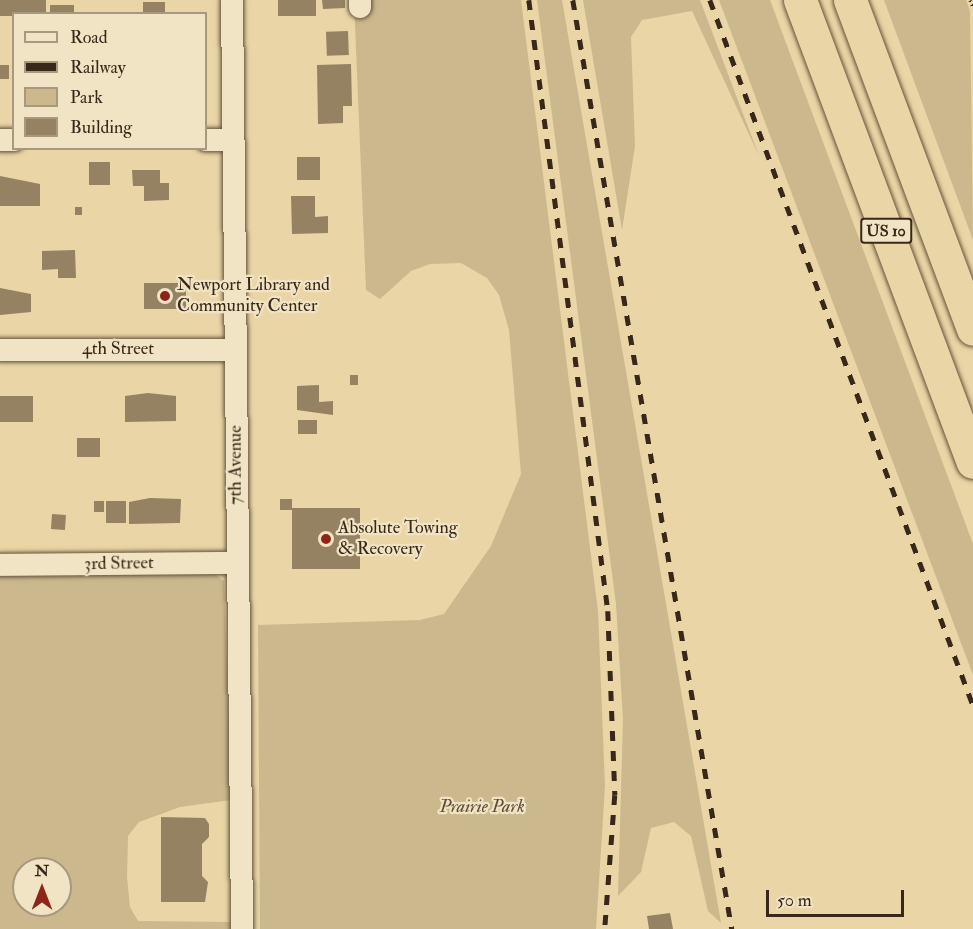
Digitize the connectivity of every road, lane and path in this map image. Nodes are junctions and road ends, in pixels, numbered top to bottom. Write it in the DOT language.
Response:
graph roads {
  1 [pos="232,0"];
  2 [pos="800,0"];
  3 [pos="850,0"];
  4 [pos="970,0"];
  5 [pos="973,7"];
  6 [pos="207,140"];
  7 [pos="233,140"];
  8 [pos="973,329"];
  9 [pos="0,350"];
  10 [pos="235,350"];
  11 [pos="973,462"];
  12 [pos="237,563"];
  13 [pos="0,565"];
  14 [pos="242,929"];
  1 -- 7 [label="street, 7th Avenue"];
  2 -- 11 [label="highway, US 10"];
  3 -- 8 [label="highway, US 10"];
  4 -- 5 [label="path"];
  6 -- 7 [label="street"];
  7 -- 10 [label="street, 7th Avenue"];
  9 -- 10 [label="street, 4th Street"];
  10 -- 12 [label="street, 7th Avenue"];
  12 -- 13 [label="street, 3rd Street"];
  12 -- 14 [label="street, 7th Avenue"];
}
